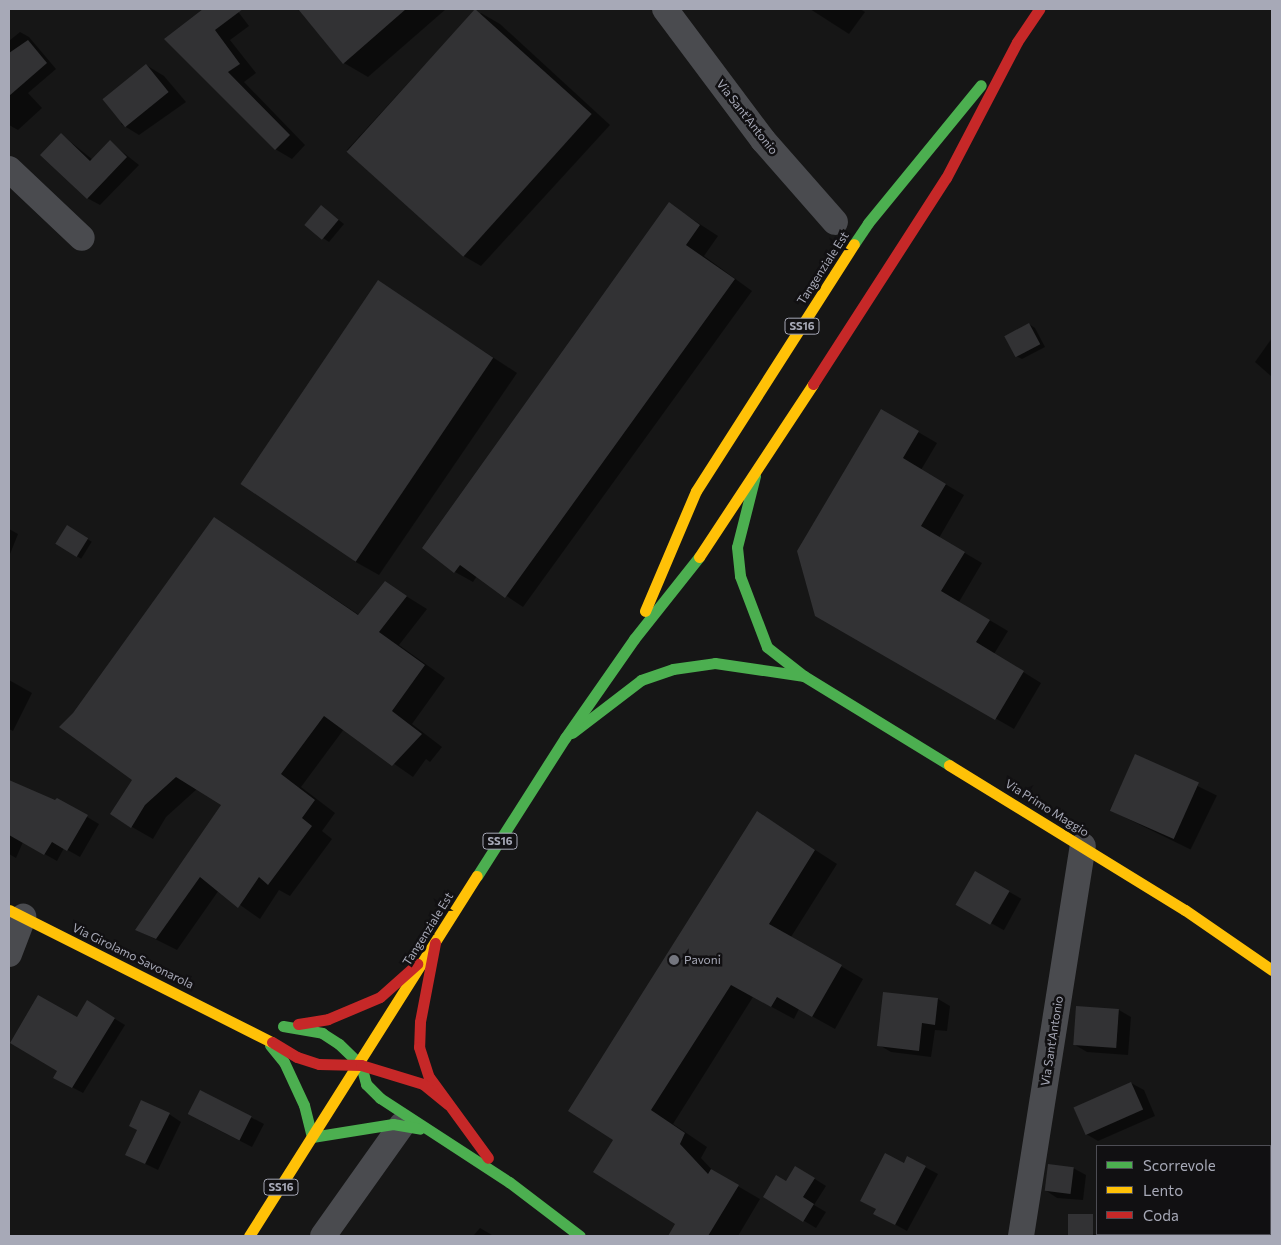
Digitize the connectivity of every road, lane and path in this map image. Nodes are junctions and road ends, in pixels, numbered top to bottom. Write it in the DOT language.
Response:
graph roads {
  1 [pos="664,9"];
  2 [pos="1039,9"];
  3 [pos="1017,42"];
  4 [pos="9,169"];
  5 [pos="835,222"];
  6 [pos="82,238"];
  7 [pos="756,472"];
  8 [pos="634,639"];
  9 [pos="804,676"];
  10 [pos="566,738"];
  11 [pos="1082,846"];
  12 [pos="16,913"];
  13 [pos="435,943"];
  14 [pos="9,954"];
  15 [pos="426,957"];
  16 [pos="1272,970"];
  17 [pos="246,1026"];
  18 [pos="283,1026"];
  19 [pos="266,1040"];
  20 [pos="361,1065"];
  21 [pos="448,1104"];
  22 [pos="402,1125"];
  23 [pos="440,1136"];
  24 [pos="312,1137"];
  25 [pos="508,1182"];
  26 [pos="249,1236"];
  27 [pos="323,1236"];
  28 [pos="580,1236"];
  29 [pos="1022,1236"];
  1 -- 5 [label="street, Via Sant'Antonio"];
  2 -- 3 [label="street, Tangenziale Est / SS16"];
  3 -- 7 [label="street, Tangenziale Est / SS16"];
  3 -- 8 [label="street, Tangenziale Est / SS16"];
  4 -- 6 [label="street"];
  7 -- 8 [label="street, Tangenziale Est / SS16"];
  7 -- 9 [label="street, Via Primo Maggio"];
  8 -- 10 [label="street, Tangenziale Est / SS16"];
  9 -- 10 [label="street, Via Primo Maggio"];
  9 -- 11 [label="street, Via Primo Maggio"];
  10 -- 13 [label="street, Tangenziale Est / SS16"];
  11 -- 16 [label="street, Via Primo Maggio"];
  11 -- 29 [label="street, Via Sant'Antonio"];
  12 -- 14 [label="street"];
  12 -- 17 [label="street, Via Girolamo Savonarola"];
  13 -- 15 [label="street, Tangenziale Est / SS16"];
  13 -- 21 [label="street, Via Girolamo Savonarola"];
  15 -- 18 [label="street, Via Girolamo Savonarola"];
  15 -- 20 [label="street, Tangenziale Est / SS16"];
  17 -- 18 [label="street, Via Girolamo Savonarola"];
  17 -- 19 [label="street, Via Girolamo Savonarola"];
  18 -- 20 [label="street, Via Girolamo Savonarola"];
  19 -- 20 [label="street, Via Girolamo Savonarola"];
  19 -- 24 [label="street, Via Girolamo Savonarola"];
  20 -- 21 [label="street"];
  20 -- 23 [label="street, Via Girolamo Savonarola"];
  20 -- 24 [label="street, Tangenziale Est / SS16"];
  21 -- 25 [label="street, Via Girolamo Savonarola"];
  22 -- 23 [label="street, Via Girolamo Savonarola"];
  22 -- 24 [label="street, Via Girolamo Savonarola"];
  22 -- 27 [label="street"];
  23 -- 25 [label="street, Via Girolamo Savonarola"];
  24 -- 26 [label="street, Tangenziale Est / SS16"];
  25 -- 28 [label="street, Via Girolamo Savonarola"];
}
